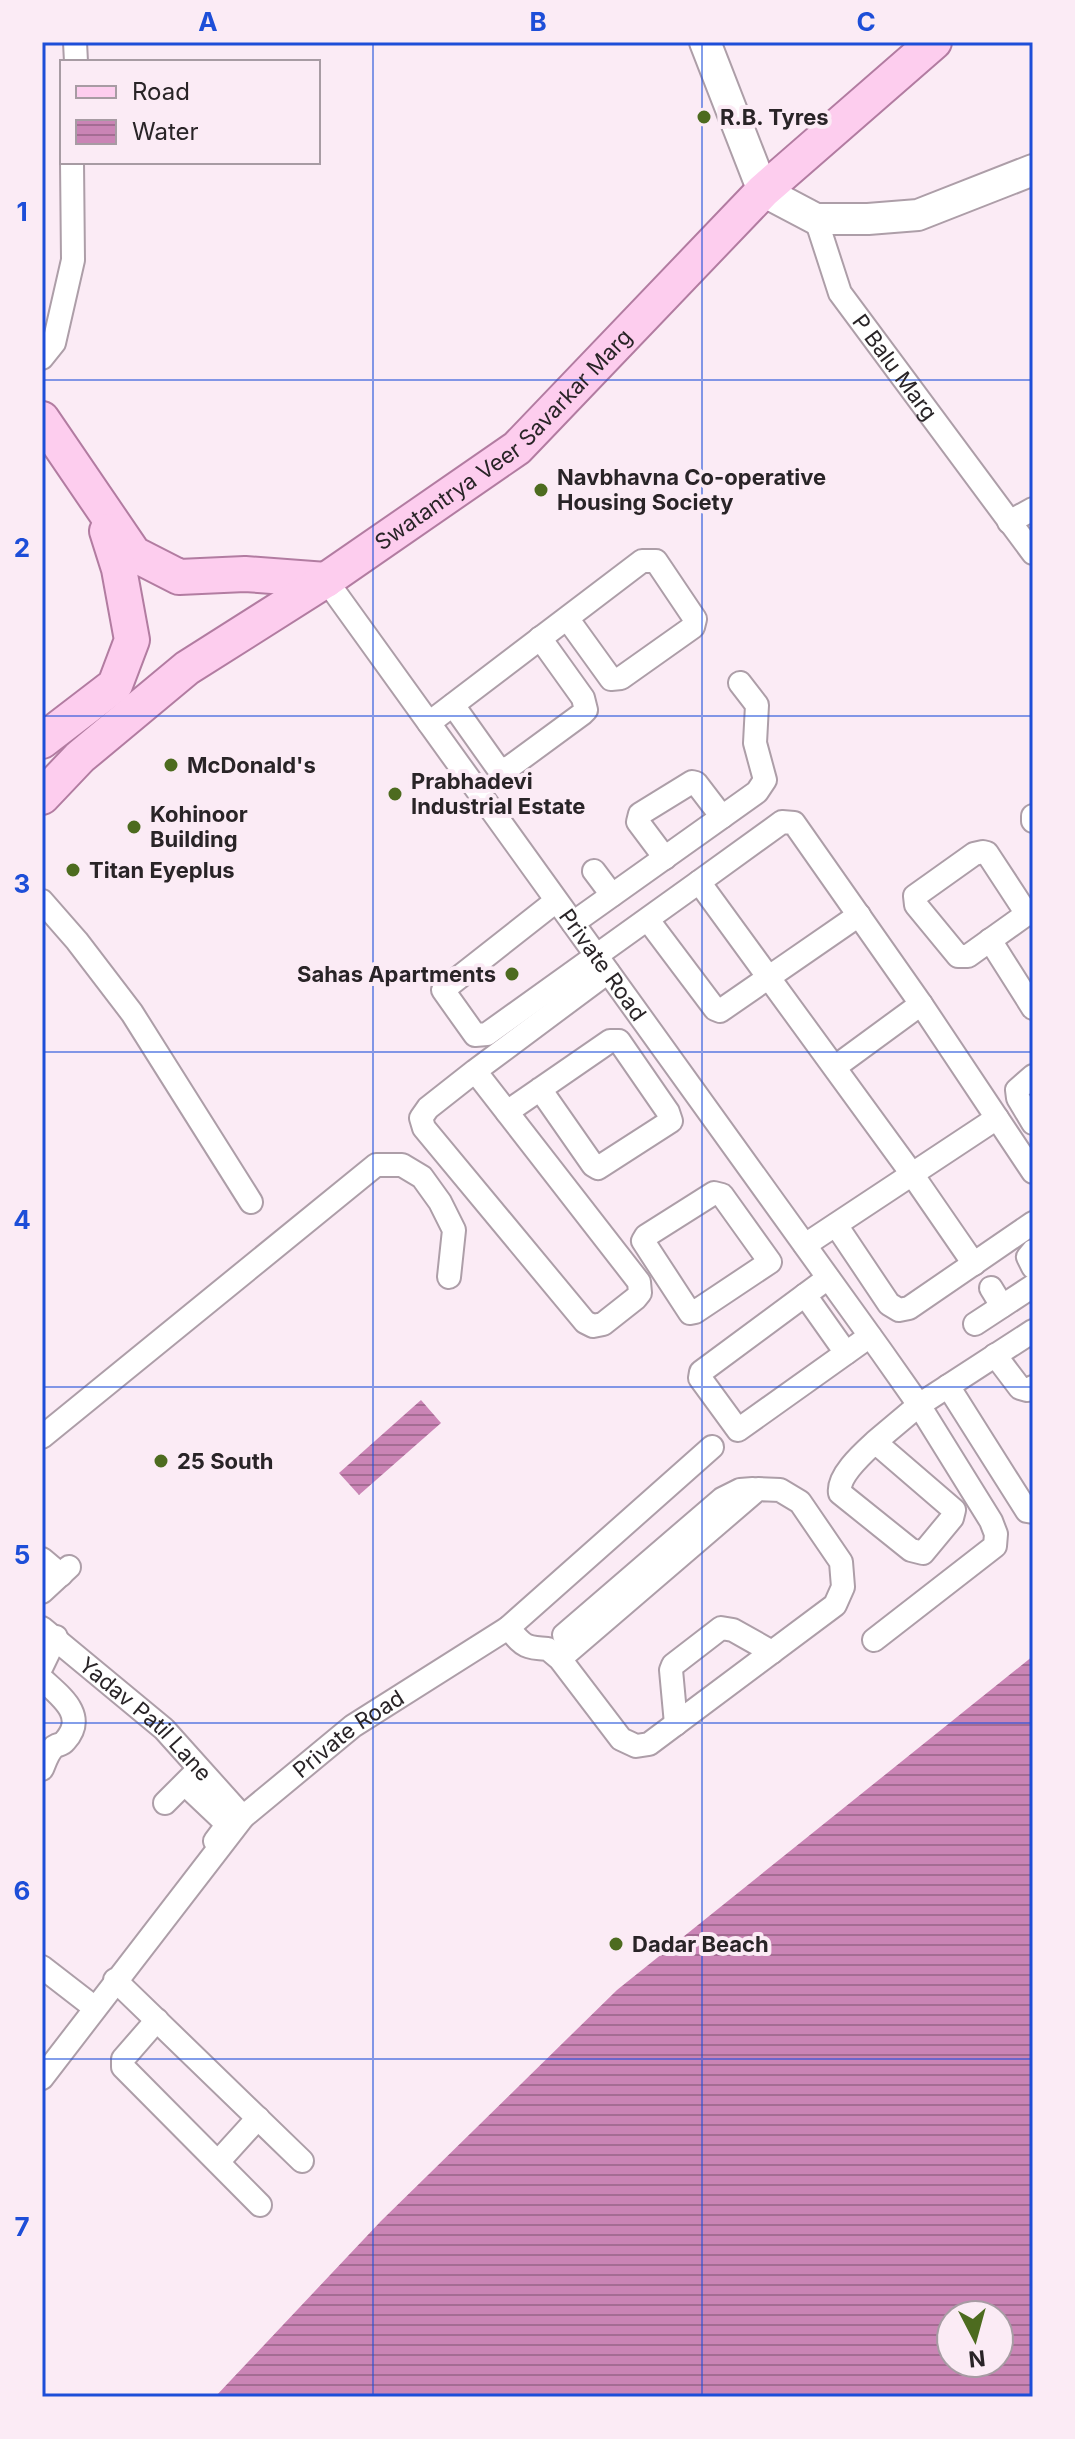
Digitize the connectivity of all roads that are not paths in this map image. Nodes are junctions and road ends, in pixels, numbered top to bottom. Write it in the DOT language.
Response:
graph roads {
  1 [pos="705,42"];
  2 [pos="934,42"];
  3 [pos="72,164"];
  4 [pos="1033,170"];
  5 [pos="763,191"];
  6 [pos="816,219"];
  7 [pos="42,358"];
  8 [pos="42,419"];
  9 [pos="96,496"];
  10 [pos="1033,509"];
  11 [pos="1009,522"];
  12 [pos="1033,553"];
  13 [pos="326,580"];
  14 [pos="567,618"];
  15 [pos="540,638"];
  16 [pos="740,683"];
  17 [pos="453,705"];
  18 [pos="429,723"];
  19 [pos="42,741"];
  20 [pos="42,797"];
  21 [pos="722,817"];
  22 [pos="665,858"];
  23 [pos="594,871"];
  24 [pos="699,882"];
  25 [pos="612,895"];
  26 [pos="42,901"];
  27 [pos="556,901"];
  28 [pos="859,915"];
  29 [pos="648,920"];
  30 [pos="573,923"];
  31 [pos="1033,923"];
  32 [pos="992,945"];
  33 [pos="602,964"];
  34 [pos="769,979"];
  35 [pos="921,1004"];
  36 [pos="1033,1008"];
  37 [pos="835,1067"];
  38 [pos="475,1071"];
  39 [pos="1033,1076"];
  40 [pos="540,1089"];
  41 [pos="507,1112"];
  42 [pos="997,1118"];
  43 [pos="1033,1123"];
  44 [pos="1033,1172"];
  45 [pos="912,1174"];
  46 [pos="251,1202"];
  47 [pos="778,1208"];
  48 [pos="1033,1223"];
  49 [pos="836,1225"];
  50 [pos="747,1229"];
  51 [pos="805,1245"];
  52 [pos="1033,1251"];
  53 [pos="974,1264"];
  54 [pos="1033,1267"];
  55 [pos="449,1277"];
  56 [pos="828,1278"];
  57 [pos="1033,1286"];
  58 [pos="805,1295"];
  59 [pos="975,1324"];
  60 [pos="1033,1331"];
  61 [pos="876,1344"];
  62 [pos="846,1353"];
  63 [pos="995,1355"];
  64 [pos="948,1386"];
  65 [pos="1033,1387"];
  66 [pos="919,1405"];
  67 [pos="42,1437"];
  68 [pos="875,1442"];
  69 [pos="712,1447"];
  70 [pos="1033,1512"];
  71 [pos="42,1559"];
  72 [pos="42,1592"];
  73 [pos="508,1628"];
  74 [pos="49,1633"];
  75 [pos="874,1640"];
  76 [pos="772,1652"];
  77 [pos="554,1654"];
  78 [pos="42,1666"];
  79 [pos="42,1679"];
  80 [pos="676,1724"];
  81 [pos="42,1769"];
  82 [pos="194,1778"];
  83 [pos="165,1803"];
  84 [pos="243,1817"];
  85 [pos="213,1843"];
  86 [pos="42,1967"];
  87 [pos="115,1980"];
  88 [pos="95,2008"];
  89 [pos="157,2020"];
  90 [pos="42,2078"];
  91 [pos="258,2118"];
  92 [pos="302,2161"];
  93 [pos="218,2162"];
  94 [pos="260,2205"];
  1 -- 5 [label="street"];
  2 -- 5 [label="main road, Swatantrya Veer Savarkar Marg"];
  3 -- 7 [label="street"];
  4 -- 6 [label="street"];
  5 -- 6 [label="street"];
  5 -- 13 [label="main road, Swatantrya Veer Savarkar Marg"];
  6 -- 11 [label="street, P Balu Marg"];
  8 -- 9 [label="main road"];
  9 -- 13 [label="main road"];
  9 -- 19 [label="main road"];
  10 -- 11 [label="street"];
  11 -- 12 [label="street, P Balu Marg"];
  13 -- 18 [label="street, Private Road"];
  13 -- 20 [label="main road, Swatantrya Veer Savarkar Marg"];
  14 -- 14 [label="street"];
  14 -- 15 [label="street"];
  15 -- 17 [label="street"];
  15 -- 17 [label="street"];
  16 -- 21 [label="street"];
  17 -- 18 [label="street"];
  18 -- 27 [label="street, Private Road"];
  21 -- 22 [label="street"];
  21 -- 22 [label="street"];
  22 -- 25 [label="street"];
  23 -- 25 [label="street"];
  24 -- 28 [label="street"];
  24 -- 29 [label="street"];
  24 -- 34 [label="street"];
  25 -- 30 [label="street"];
  26 -- 46 [label="street"];
  27 -- 30 [label="street, Private Road"];
  27 -- 33 [label="street"];
  28 -- 34 [label="street"];
  28 -- 35 [label="street"];
  29 -- 33 [label="street"];
  29 -- 34 [label="street"];
  30 -- 33 [label="street, Private Road"];
  31 -- 32 [label="street"];
  32 -- 32 [label="street"];
  32 -- 36 [label="street"];
  33 -- 38 [label="street"];
  33 -- 47 [label="street, Private Road"];
  34 -- 37 [label="street"];
  35 -- 37 [label="street"];
  35 -- 42 [label="street"];
  37 -- 45 [label="street"];
  38 -- 41 [label="street"];
  38 -- 41 [label="street"];
  39 -- 43 [label="street"];
  40 -- 40 [label="street"];
  40 -- 41 [label="street"];
  42 -- 44 [label="street"];
  42 -- 45 [label="street"];
  45 -- 49 [label="street"];
  45 -- 53 [label="street"];
  47 -- 50 [label="street"];
  47 -- 51 [label="street, Private Road"];
  48 -- 53 [label="street"];
  49 -- 51 [label="street"];
  49 -- 53 [label="street"];
  50 -- 50 [label="street"];
  51 -- 56 [label="street, Private Road"];
  52 -- 54 [label="street"];
  55 -- 67 [label="street"];
  56 -- 58 [label="street"];
  56 -- 61 [label="street, Private Road"];
  57 -- 59 [label="street"];
  58 -- 62 [label="street"];
  58 -- 62 [label="street"];
  60 -- 63 [label="street"];
  61 -- 62 [label="street"];
  61 -- 66 [label="street, Private Road"];
  63 -- 64 [label="street"];
  63 -- 65 [label="street"];
  64 -- 66 [label="street"];
  64 -- 70 [label="street"];
  66 -- 68 [label="street"];
  66 -- 75 [label="street, Private Road"];
  68 -- 68 [label="street"];
  69 -- 73 [label="street, Private Road"];
  71 -- 72 [label="street"];
  73 -- 77 [label="street"];
  73 -- 84 [label="street, Private Road"];
  74 -- 78 [label="street"];
  74 -- 82 [label="street, Yadav Patil Lane"];
  76 -- 77 [label="street"];
  76 -- 80 [label="street"];
  76 -- 80 [label="street"];
  77 -- 80 [label="street"];
  79 -- 81 [label="street"];
  82 -- 83 [label="street"];
  82 -- 84 [label="street, Yadav Patil Lane"];
  82 -- 85 [label="street"];
  84 -- 85 [label="street, Private Road"];
  85 -- 87 [label="street, Private Road"];
  86 -- 88 [label="street"];
  87 -- 88 [label="street, Private Road"];
  87 -- 89 [label="street"];
  88 -- 90 [label="street, Private Road"];
  89 -- 91 [label="street"];
  89 -- 93 [label="street"];
  91 -- 92 [label="street"];
  91 -- 93 [label="street"];
  93 -- 94 [label="street"];
}
